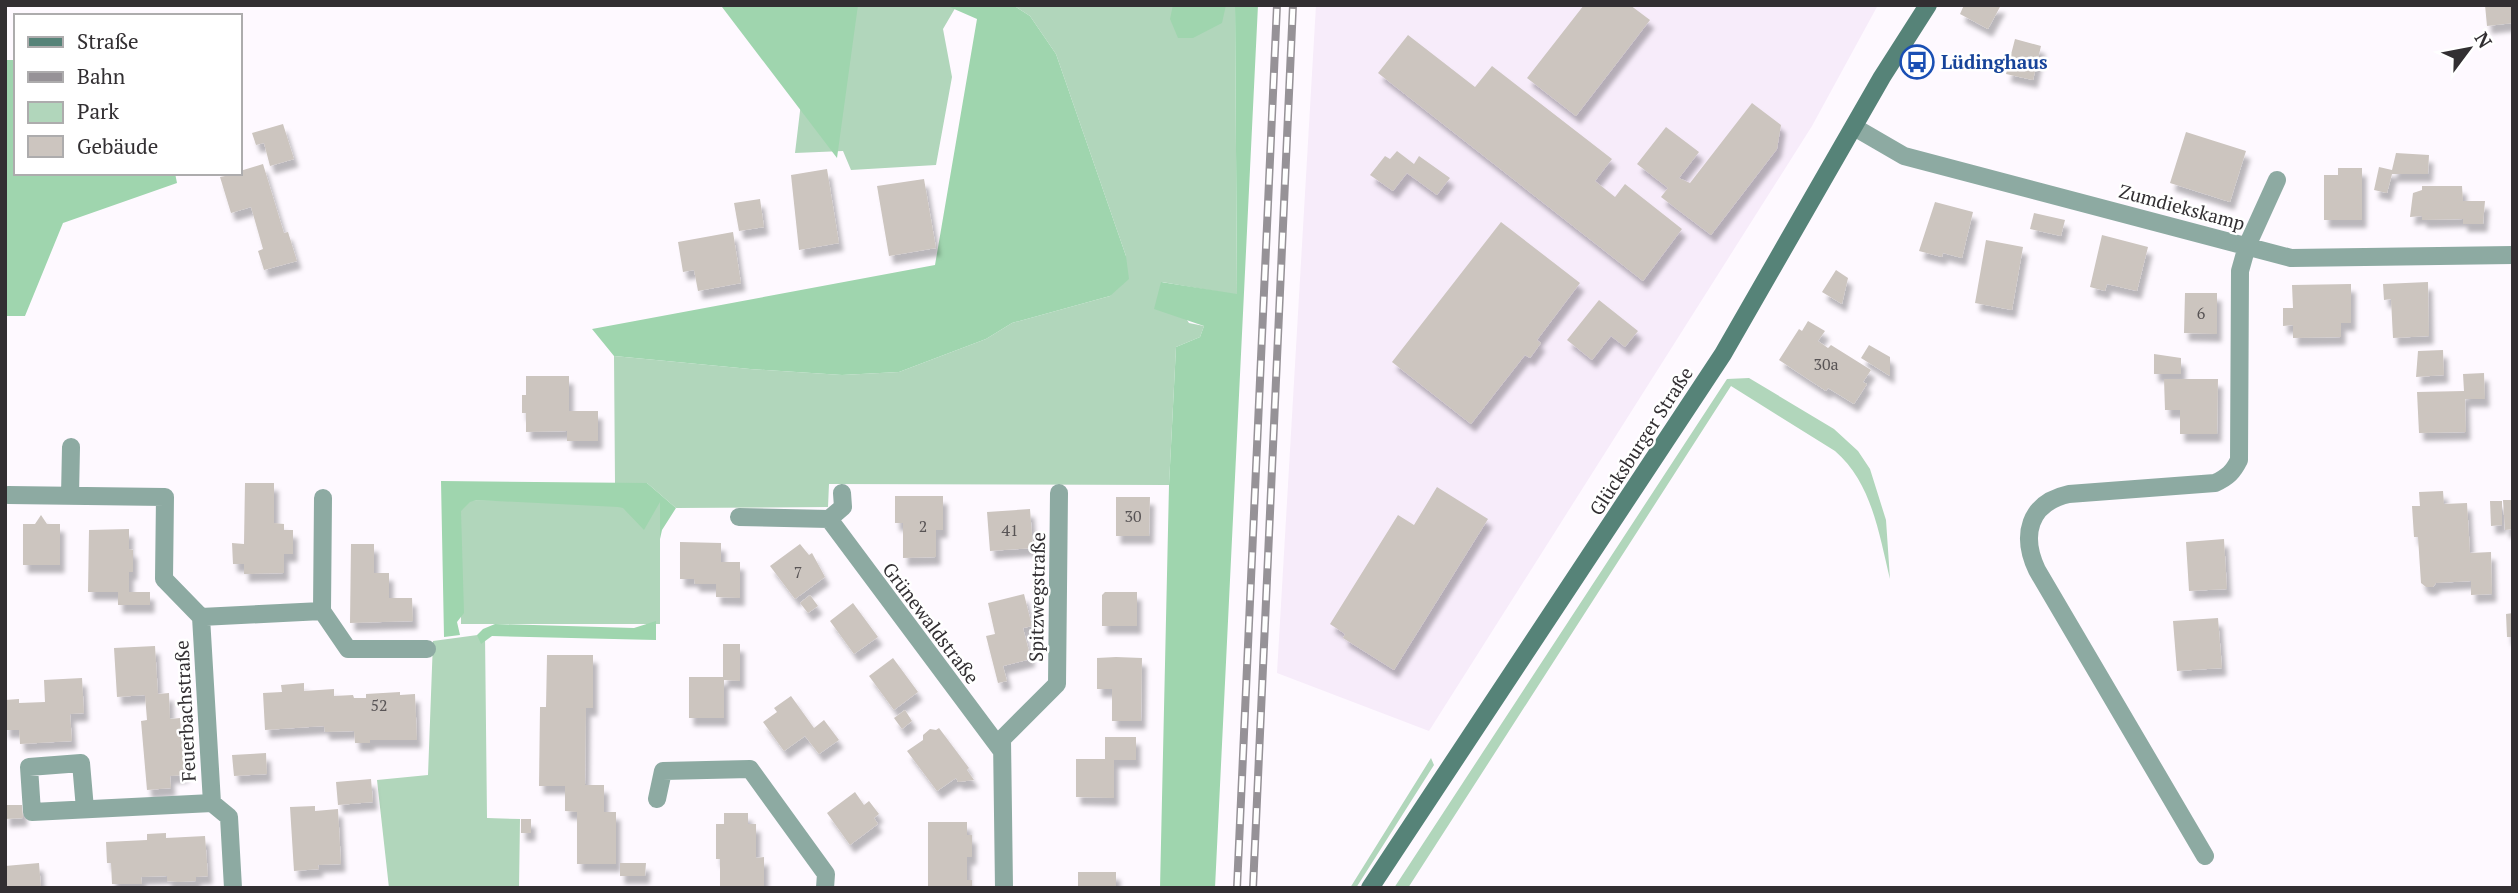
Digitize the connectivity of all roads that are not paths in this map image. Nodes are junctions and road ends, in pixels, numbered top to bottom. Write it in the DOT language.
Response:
graph roads {
  1 [pos="1928,5"];
  2 [pos="1854,128"];
  3 [pos="2277,180"];
  4 [pos="2247,246"];
  5 [pos="2513,255"];
  6 [pos="71,447"];
  7 [pos="842,493"];
  8 [pos="1059,493"];
  9 [pos="8,495"];
  10 [pos="70,496"];
  11 [pos="323,498"];
  12 [pos="739,517"];
  13 [pos="829,519"];
  14 [pos="322,611"];
  15 [pos="201,617"];
  16 [pos="427,649"];
  17 [pos="1002,751"];
  18 [pos="657,799"];
  19 [pos="212,803"];
  20 [pos="85,808"];
  21 [pos="2206,856"];
  22 [pos="233,888"];
  23 [pos="825,888"];
  24 [pos="1004,888"];
  25 [pos="1370,888"];
  1 -- 2 [label="main road, Glücksburger Straße"];
  2 -- 4 [label="street, Zumdiekskamp"];
  2 -- 25 [label="main road, Glücksburger Straße"];
  3 -- 4 [label="street"];
  4 -- 5 [label="street, Zumdiekskamp"];
  4 -- 21 [label="street"];
  6 -- 10 [label="street"];
  7 -- 13 [label="street"];
  8 -- 17 [label="street, Spitzwegstraße"];
  9 -- 10 [label="street, Feuerbachstraße"];
  10 -- 15 [label="street, Feuerbachstraße"];
  11 -- 14 [label="street"];
  12 -- 13 [label="street"];
  13 -- 17 [label="street, Grünewaldstraße"];
  14 -- 15 [label="street, Feuerbachstraße"];
  14 -- 16 [label="street"];
  15 -- 19 [label="street, Feuerbachstraße"];
  17 -- 24 [label="street"];
  18 -- 23 [label="street"];
  19 -- 20 [label="street, Feuerbachstraße"];
  19 -- 22 [label="street, Feuerbachstraße"];
}
